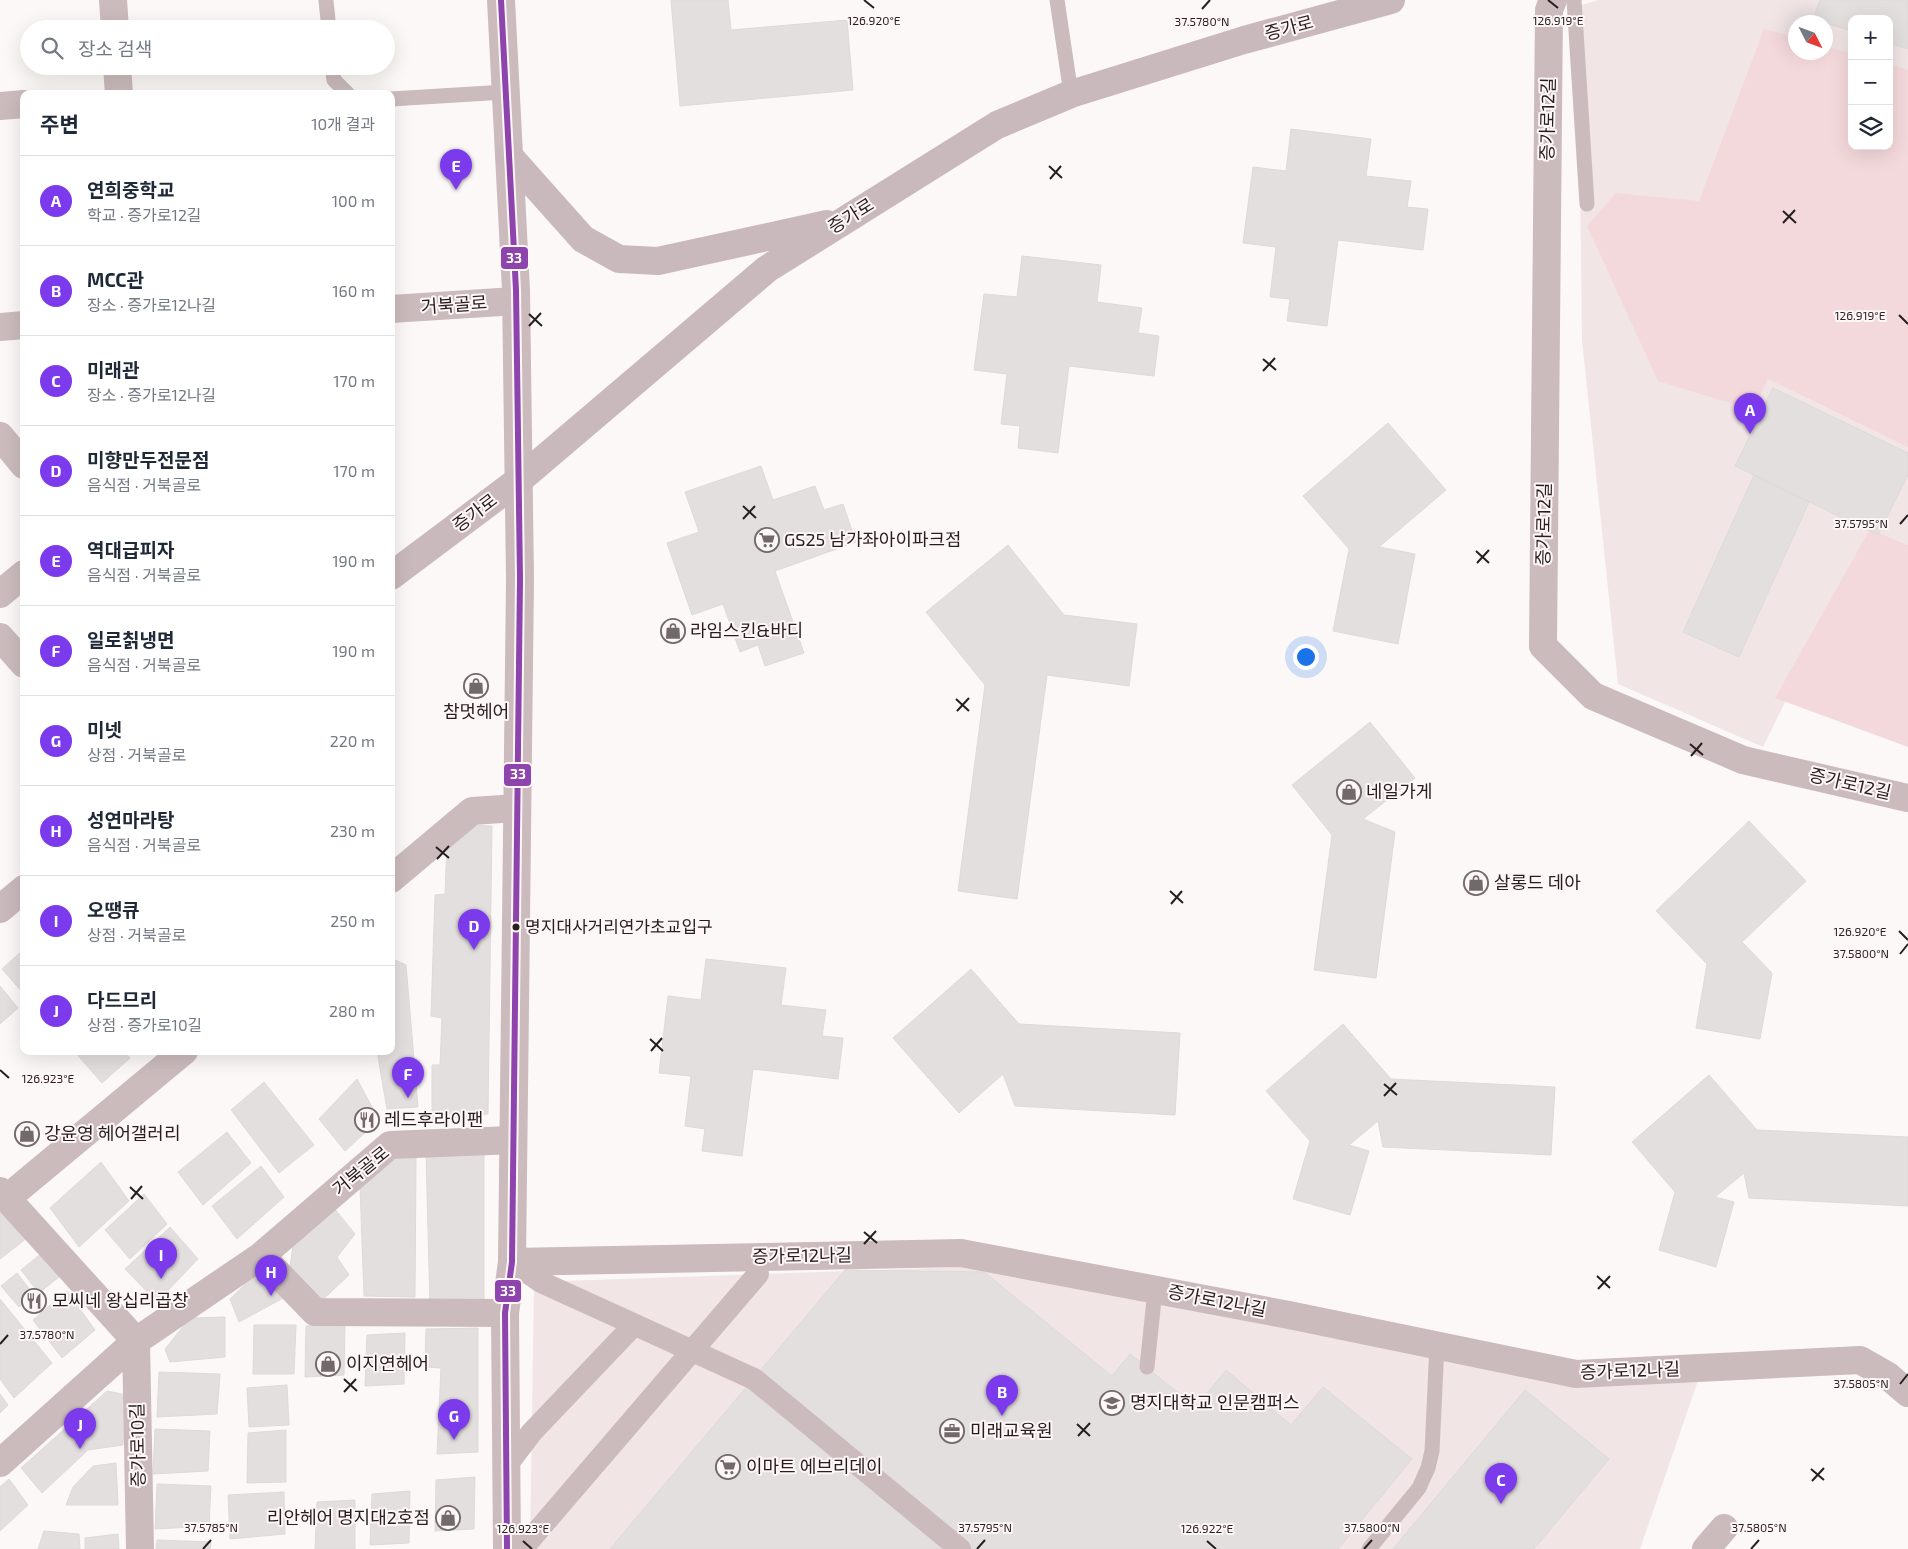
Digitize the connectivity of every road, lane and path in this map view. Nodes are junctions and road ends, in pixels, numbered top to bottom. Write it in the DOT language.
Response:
graph roads {
  1 [pos="113,0"];
  2 [pos="501,0"];
  3 [pos="1058,0"];
  4 [pos="1391,0"];
  5 [pos="1553,0"];
  6 [pos="1574,0"];
  7 [pos="326,1"];
  8 [pos="114,20"];
  9 [pos="328,20"];
  10 [pos="118,75"];
  11 [pos="333,75"];
  12 [pos="119,90"];
  13 [pos="344,90"];
  14 [pos="506,92"];
  15 [pos="1071,94"];
  16 [pos="395,99"];
  17 [pos="20,104"];
  18 [pos="0,106"];
  19 [pos="509,156"];
  20 [pos="1587,204"];
  21 [pos="845,220"];
  22 [pos="516,301"];
  23 [pos="395,309"];
  24 [pos="20,325"];
  25 [pos="0,327"];
  26 [pos="0,436"];
  27 [pos="20,460"];
  28 [pos="518,480"];
  29 [pos="395,573"];
  30 [pos="20,577"];
  31 [pos="0,594"];
  32 [pos="0,637"];
  33 [pos="20,660"];
  34 [pos="1908,798"];
  35 [pos="517,808"];
  36 [pos="395,876"];
  37 [pos="20,892"];
  38 [pos="0,909"];
  39 [pos="179,1055"];
  40 [pos="513,1140"];
  41 [pos="3,1195"];
  42 [pos="261,1256"];
  43 [pos="512,1262"];
  44 [pos="758,1274"];
  45 [pos="1154,1290"];
  46 [pos="505,1313"];
  47 [pos="634,1325"];
  48 [pos="136,1341"];
  49 [pos="1437,1345"];
  50 [pos="692,1352"];
  51 [pos="1147,1367"];
  52 [pos="1908,1393"];
  53 [pos="0,1464"];
  54 [pos="506,1466"];
  55 [pos="1724,1528"];
  56 [pos="140,1549"];
  57 [pos="507,1549"];
  58 [pos="522,1549"];
  59 [pos="960,1549"];
  60 [pos="1369,1549"];
  61 [pos="1706,1549"];
  1 -- 8 [label="street"];
  2 -- 14 [label="street"];
  3 -- 15 [label="lane"];
  4 -- 15 [label="main road, 증가로"];
  5 -- 34 [label="street, 증가로12길"];
  6 -- 20 [label="lane"];
  7 -- 9 [label="lane"];
  10 -- 12 [label="street"];
  11 -- 13 [label="lane"];
  14 -- 16 [label="lane"];
  14 -- 19 [label="street"];
  15 -- 21 [label="main road, 증가로"];
  17 -- 18 [label="street"];
  19 -- 21 [label="main road"];
  19 -- 22 [label="street"];
  21 -- 28 [label="main road, 증가로"];
  22 -- 23 [label="street, 거북골로"];
  22 -- 28 [label="street"];
  24 -- 25 [label="street"];
  26 -- 27 [label="street"];
  28 -- 29 [label="main road, 증가로"];
  28 -- 35 [label="street"];
  30 -- 31 [label="street"];
  32 -- 33 [label="street"];
  35 -- 36 [label="street"];
  35 -- 40 [label="street"];
  37 -- 38 [label="main road"];
  39 -- 41 [label="street"];
  40 -- 42 [label="street, 거북골로"];
  40 -- 43 [label="street"];
  41 -- 48 [label="street"];
  42 -- 46 [label="street"];
  42 -- 48 [label="street, 거북골로"];
  43 -- 45 [label="street, 증가로12나길"];
  43 -- 46 [label="street"];
  43 -- 47 [label="street"];
  44 -- 50 [label="street"];
  45 -- 49 [label="street, 증가로12나길"];
  45 -- 51 [label="lane"];
  46 -- 54 [label="street"];
  47 -- 50 [label="street"];
  47 -- 54 [label="street"];
  48 -- 53 [label="street"];
  48 -- 56 [label="street, 증가로10길"];
  49 -- 52 [label="street, 증가로12나길"];
  49 -- 60 [label="lane"];
  50 -- 58 [label="street"];
  50 -- 59 [label="street"];
  54 -- 57 [label="street"];
  55 -- 61 [label="street"];
}
